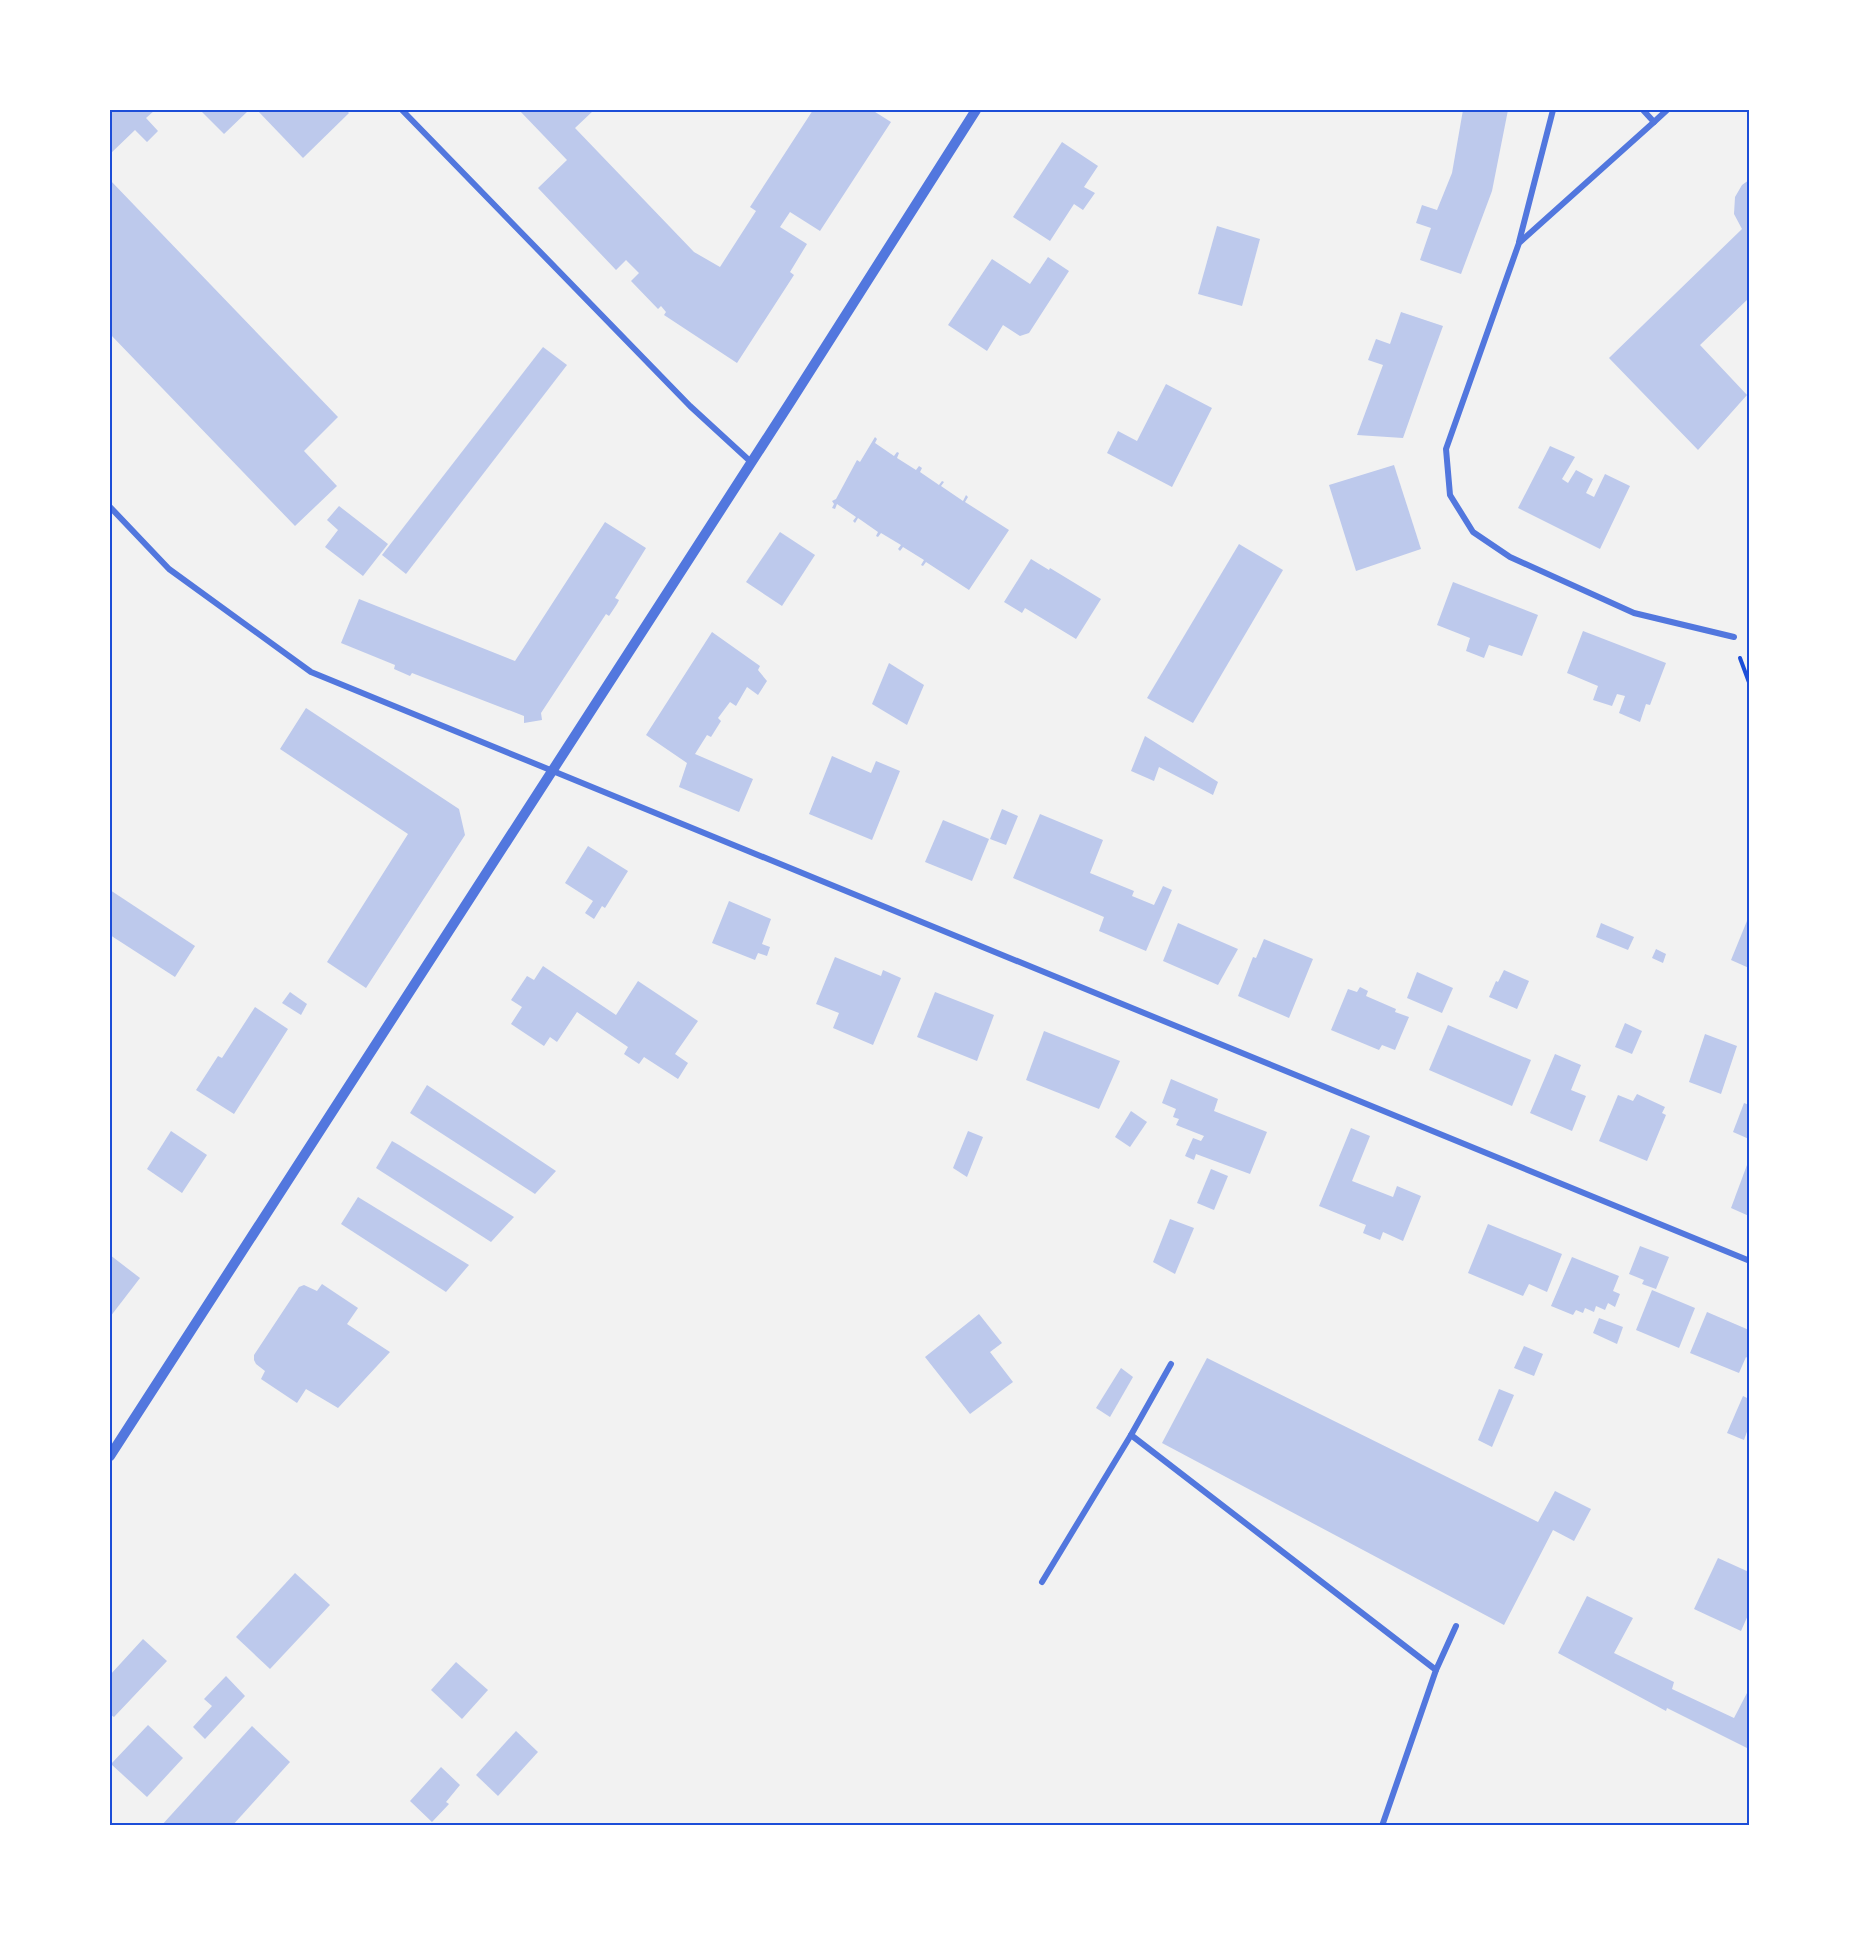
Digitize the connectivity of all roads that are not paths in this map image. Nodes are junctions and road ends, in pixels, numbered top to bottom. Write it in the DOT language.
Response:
graph roads {
  1 [pos="402,110"];
  2 [pos="976,110"];
  3 [pos="1553,110"];
  4 [pos="1643,110"];
  5 [pos="1667,110"];
  6 [pos="1654,122"];
  7 [pos="1519,243"];
  8 [pos="751,462"];
  9 [pos="110,507"];
  10 [pos="1734,638"];
  11 [pos="552,770"];
  12 [pos="1749,1261"];
  13 [pos="1171,1364"];
  14 [pos="1131,1436"];
  15 [pos="110,1456"];
  16 [pos="1042,1582"];
  17 [pos="1456,1626"];
  18 [pos="1436,1670"];
  19 [pos="1382,1826"];
  1 -- 8 [label="street"];
  2 -- 8 [label="street"];
  3 -- 7 [label="street"];
  4 -- 6 [label="street"];
  5 -- 6 [label="street"];
  6 -- 7 [label="street"];
  7 -- 10 [label="street"];
  8 -- 11 [label="street"];
  9 -- 11 [label="street"];
  11 -- 12 [label="street"];
  11 -- 15 [label="street"];
  13 -- 14 [label="street"];
  14 -- 16 [label="street"];
  14 -- 18 [label="street"];
  17 -- 18 [label="street"];
  18 -- 19 [label="street"];
}
